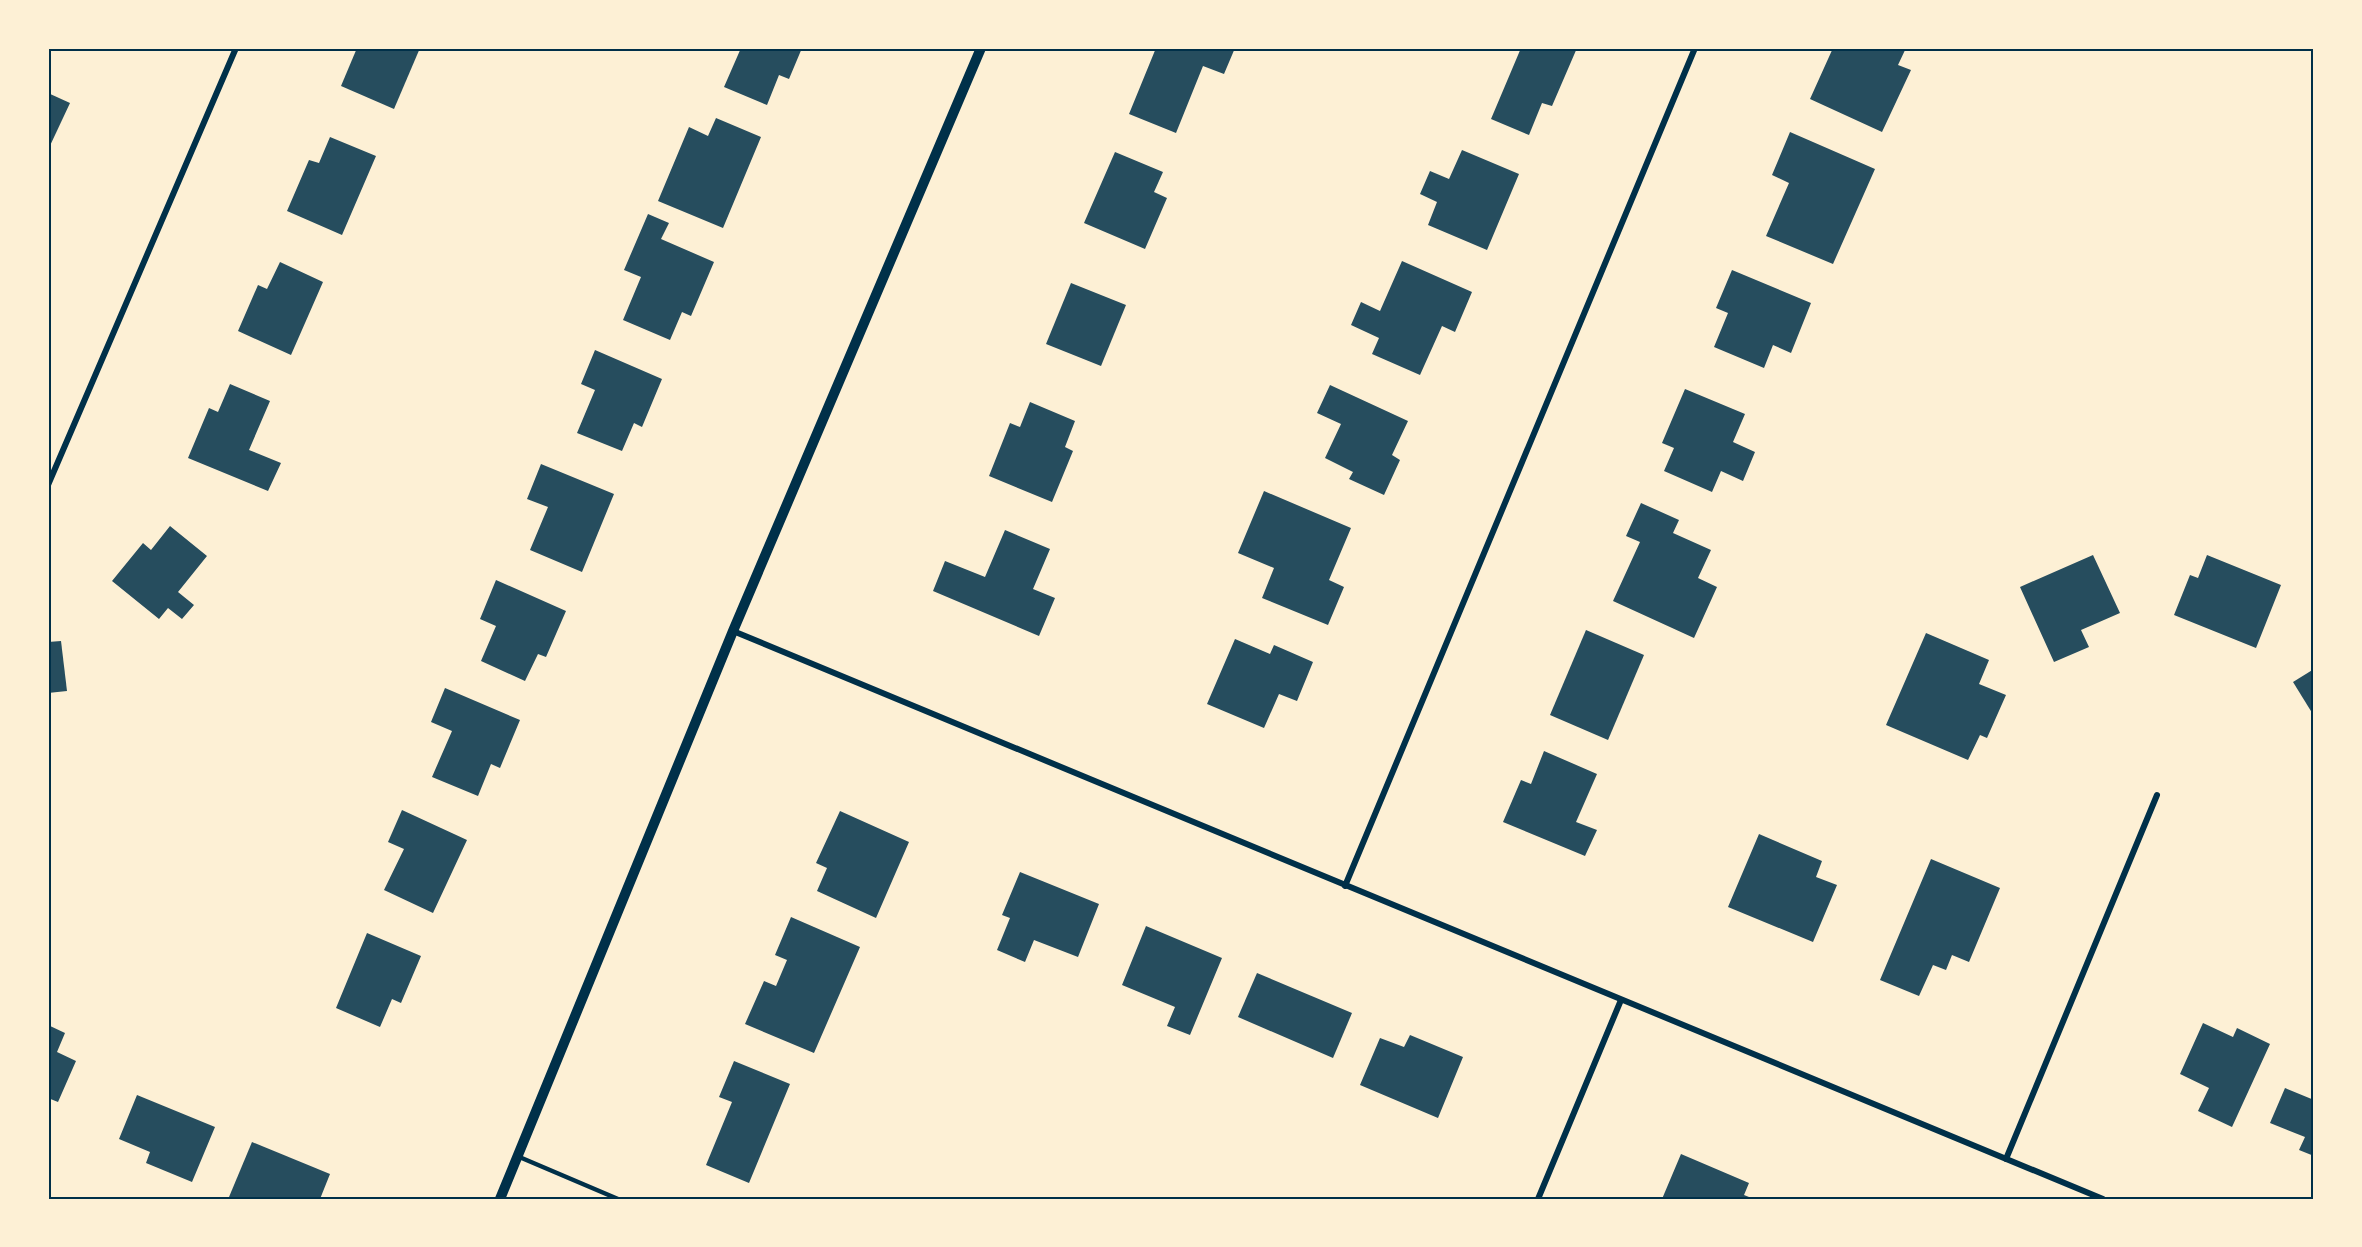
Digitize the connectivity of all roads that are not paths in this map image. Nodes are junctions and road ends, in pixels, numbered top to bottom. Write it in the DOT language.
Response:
graph roads {
  1 [pos="236,48"];
  2 [pos="981,48"];
  3 [pos="1695,48"];
  4 [pos="48,485"];
  5 [pos="733,631"];
  6 [pos="2157,795"];
  7 [pos="1345,886"];
  8 [pos="1621,1000"];
  9 [pos="517,1156"];
  10 [pos="2006,1159"];
  11 [pos="500,1199"];
  12 [pos="618,1199"];
  13 [pos="1538,1199"];
  14 [pos="2103,1199"];
  1 -- 4 [label="street"];
  2 -- 5 [label="street"];
  3 -- 7 [label="street"];
  5 -- 7 [label="street"];
  5 -- 9 [label="street"];
  6 -- 10 [label="street"];
  7 -- 8 [label="street"];
  8 -- 10 [label="street"];
  8 -- 13 [label="street"];
  9 -- 11 [label="street"];
  9 -- 12 [label="lane"];
  10 -- 14 [label="street"];
}
